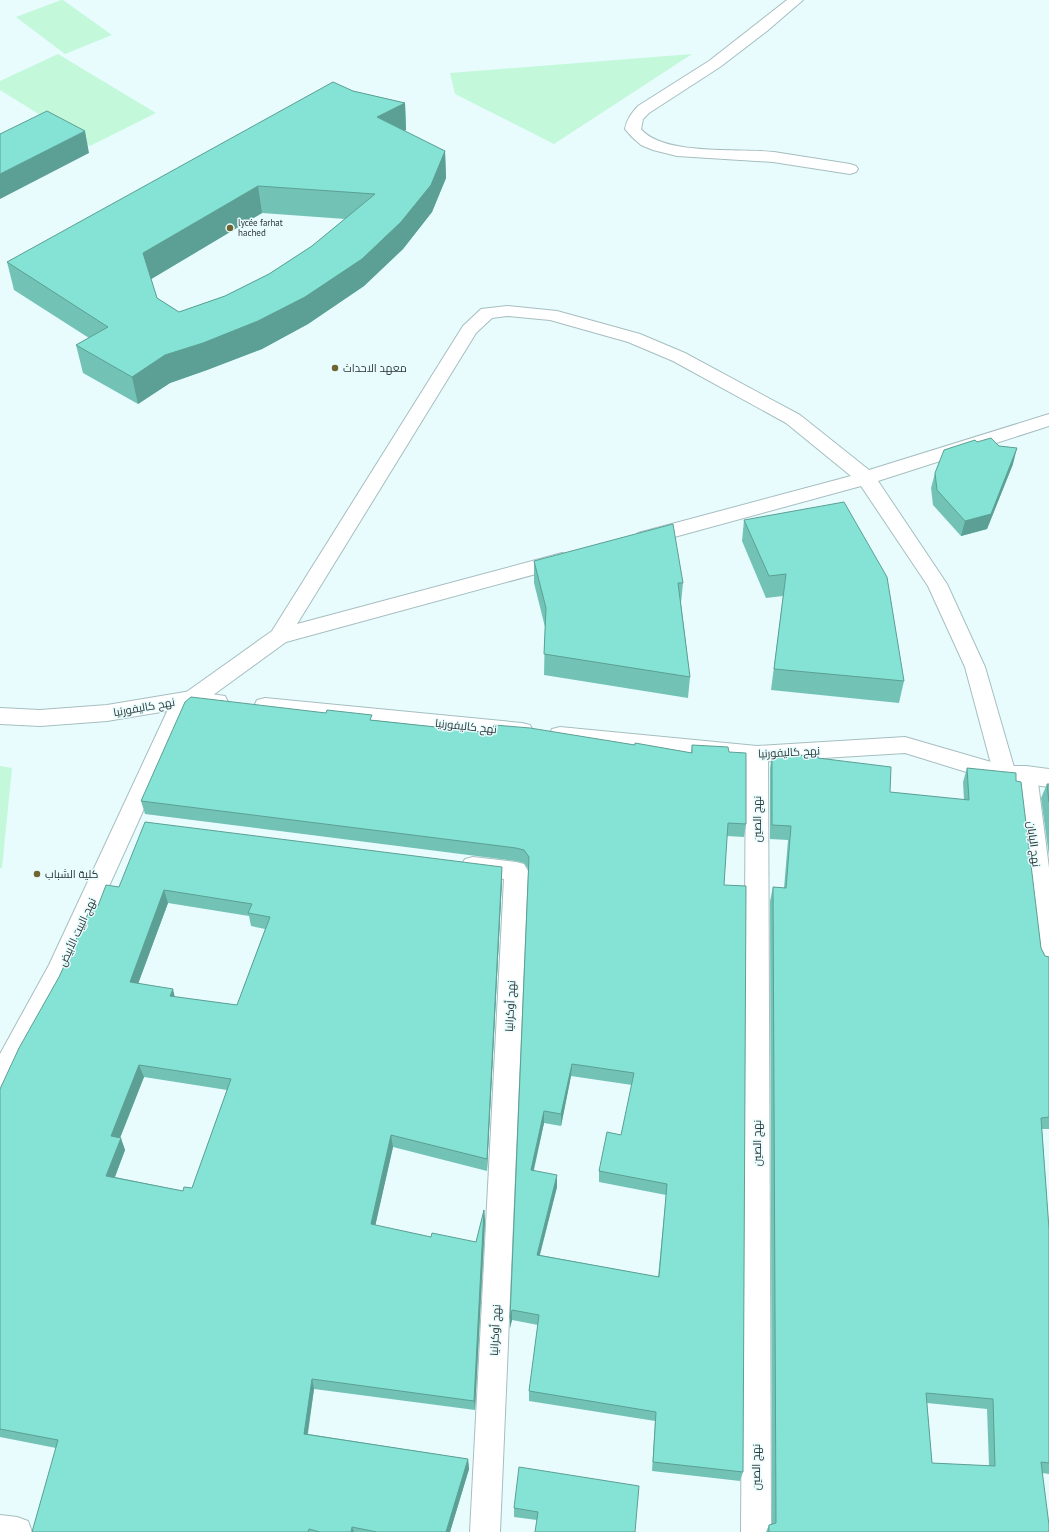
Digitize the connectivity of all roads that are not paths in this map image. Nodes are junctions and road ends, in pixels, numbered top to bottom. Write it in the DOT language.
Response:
graph roads {
  1 [pos="796,0"];
  2 [pos="850,169"];
  3 [pos="1049,420"];
  4 [pos="866,478"];
  5 [pos="626,543"];
  6 [pos="580,555"];
  7 [pos="279,636"];
  8 [pos="191,699"];
  9 [pos="0,716"];
  10 [pos="757,754"];
  11 [pos="1015,775"];
  12 [pos="1049,778"];
  13 [pos="453,863"];
  14 [pos="1049,961"];
  15 [pos="0,1078"];
  16 [pos="0,1530"];
  17 [pos="17,1532"];
  18 [pos="485,1532"];
  19 [pos="756,1532"];
  1 -- 2 [label="street"];
  3 -- 4 [label="street"];
  4 -- 5 [label="street"];
  4 -- 7 [label="street, نهج اليابان"];
  4 -- 11 [label="street, نهج اليابان"];
  6 -- 7 [label="street"];
  7 -- 8 [label="street, نهج البيت الأبيض"];
  8 -- 9 [label="street, نهح كاليفورنيا"];
  8 -- 10 [label="street, نهح كاليفورنيا"];
  8 -- 15 [label="street, نهج البيت الأبيض"];
  10 -- 11 [label="street, نهح كاليفورنيا"];
  10 -- 19 [label="street, نهج الصين"];
  11 -- 12 [label="street, نهح كاليفورنيا"];
  11 -- 14 [label="street, نهج اليابان"];
  13 -- 18 [label="street, نهج أوكرانيا"];
  16 -- 17 [label="street"];
}
